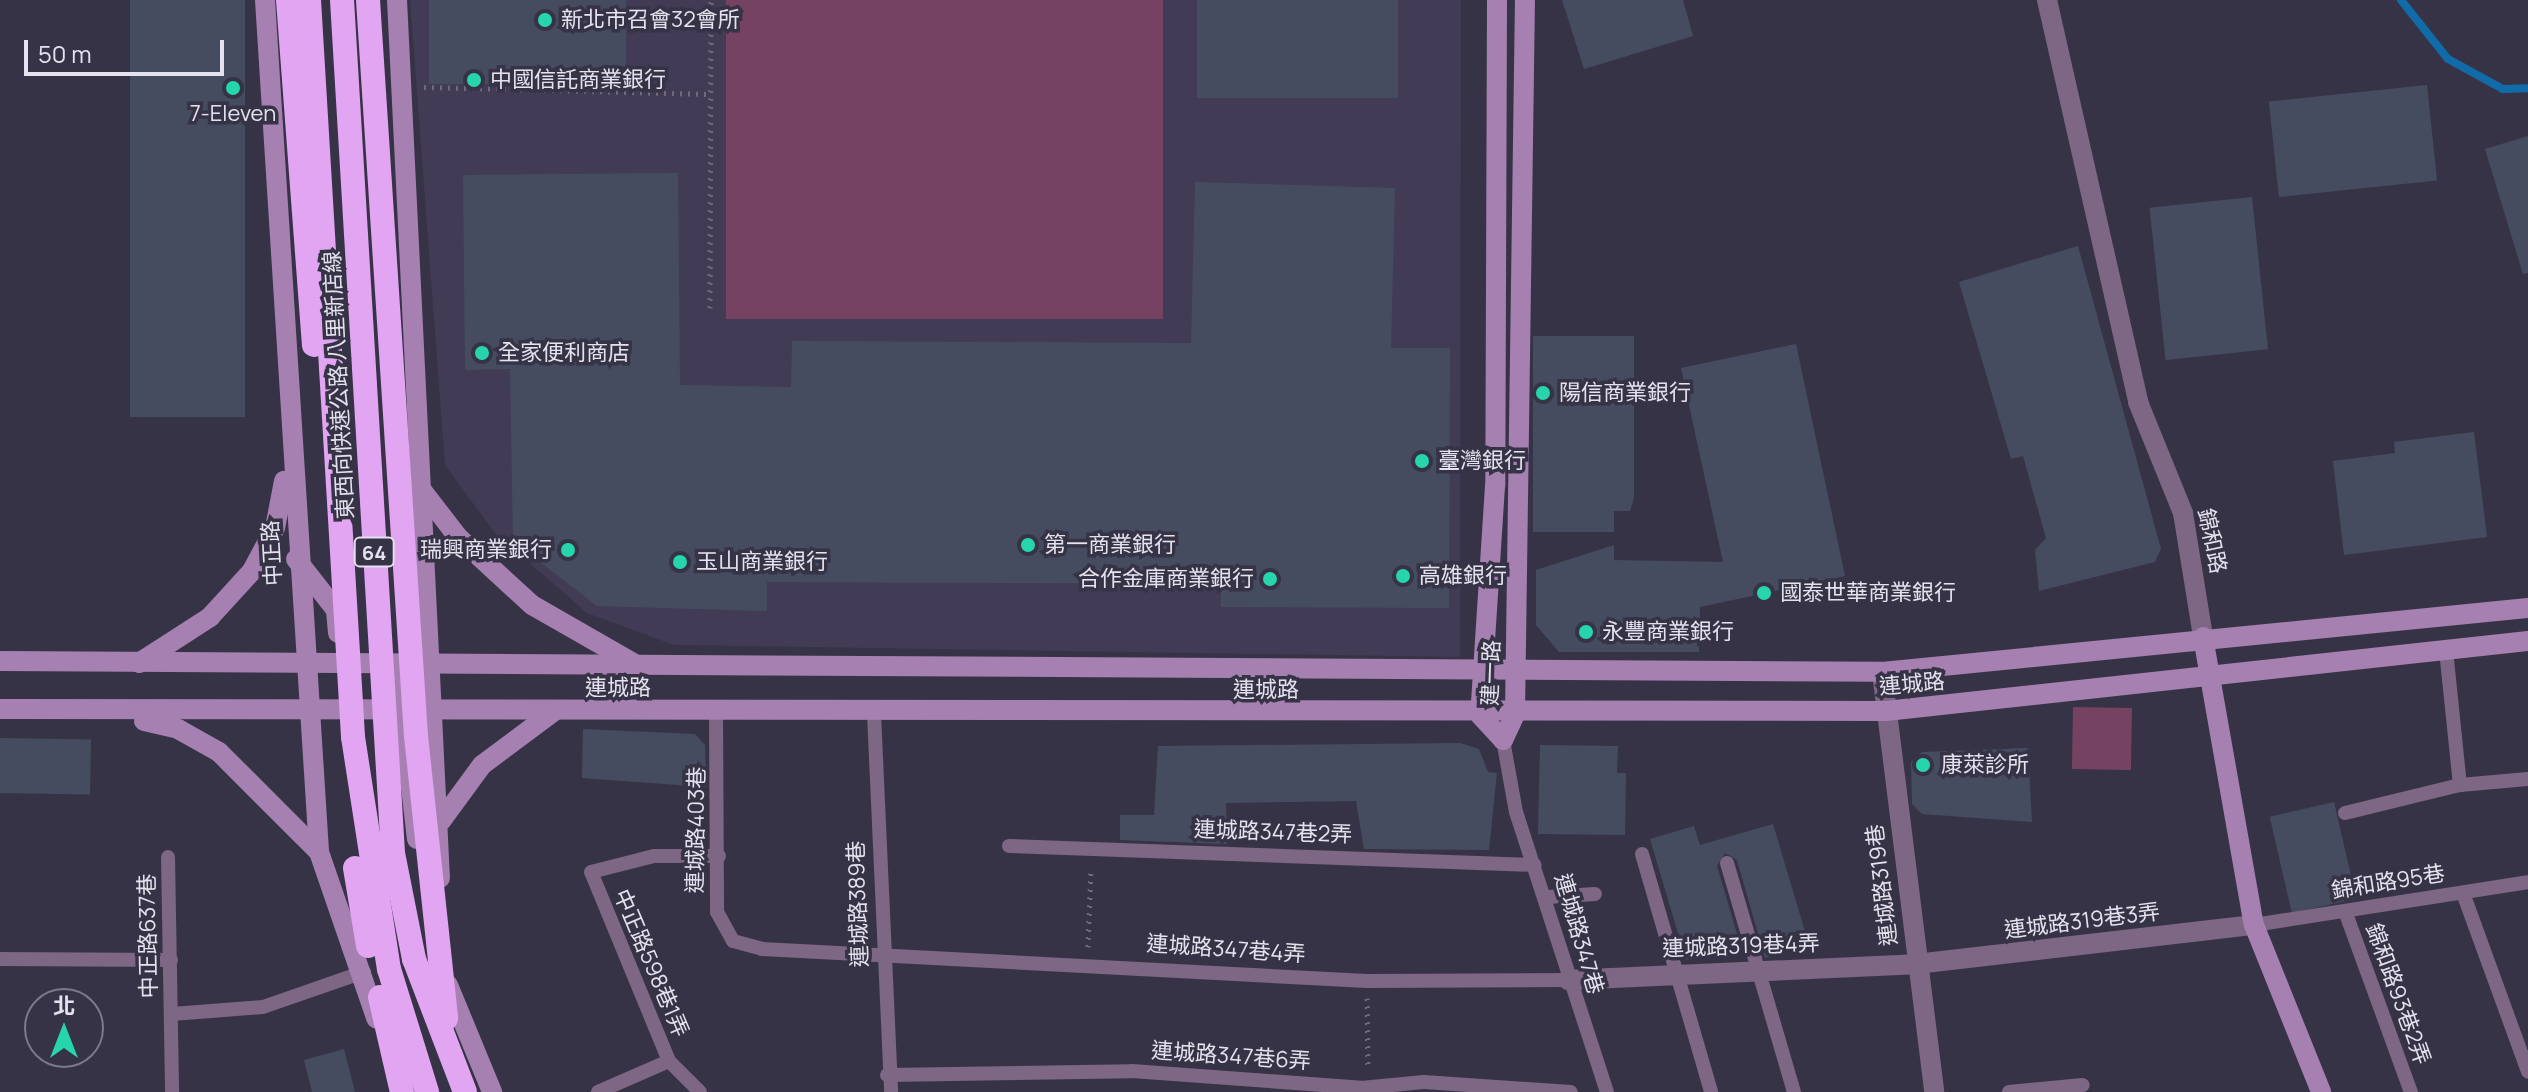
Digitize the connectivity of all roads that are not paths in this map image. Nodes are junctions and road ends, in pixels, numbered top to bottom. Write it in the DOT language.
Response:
graph roads {
  1 [pos="265,0"];
  2 [pos="288,0"];
  3 [pos="309,0"];
  4 [pos="331,0"];
  5 [pos="342,0"];
  6 [pos="368,0"];
  7 [pos="397,0"];
  8 [pos="1497,0"];
  9 [pos="1525,0"];
  10 [pos="2047,0"];
  11 [pos="291,445"];
  12 [pos="421,489"];
  13 [pos="296,559"];
  14 [pos="2528,608"];
  15 [pos="2203,637"];
  16 [pos="2528,641"];
  17 [pos="2446,650"];
  18 [pos="0,661"];
  19 [pos="139,663"];
  20 [pos="302,664"];
  21 [pos="341,664"];
  22 [pos="397,664"];
  23 [pos="428,665"];
  24 [pos="639,666"];
  25 [pos="1882,672"];
  26 [pos="1481,674"];
  27 [pos="1515,674"];
  28 [pos="2208,680"];
  29 [pos="0,709"];
  30 [pos="716,711"];
  31 [pos="1886,711"];
  32 [pos="105,712"];
  33 [pos="553,712"];
  34 [pos="306,714"];
  35 [pos="344,714"];
  36 [pos="402,714"];
  37 [pos="431,714"];
  38 [pos="874,714"];
  39 [pos="1515,714"];
  40 [pos="1480,715"];
  41 [pos="1503,740"];
  42 [pos="373,769"];
  43 [pos="2528,779"];
  44 [pos="2460,785"];
  45 [pos="2345,813"];
  46 [pos="441,821"];
  47 [pos="1009,846"];
  48 [pos="319,852"];
  49 [pos="1642,854"];
  50 [pos="719,856"];
  51 [pos="168,857"];
  52 [pos="1727,863"];
  53 [pos="1535,865"];
  54 [pos="2528,882"];
  55 [pos="2463,893"];
  56 [pos="1595,894"];
  57 [pos="1548,897"];
  58 [pos="2345,911"];
  59 [pos="2254,925"];
  60 [pos="440,936"];
  61 [pos="881,953"];
  62 [pos="0,959"];
  63 [pos="171,960"];
  64 [pos="1916,964"];
  65 [pos="1677,971"];
  66 [pos="1760,971"];
  67 [pos="364,972"];
  68 [pos="1568,980"];
  69 [pos="172,1014"];
  70 [pos="669,1061"];
  71 [pos="2528,1072"];
  72 [pos="887,1075"];
  73 [pos="2083,1085"];
  74 [pos="172,1092"];
  75 [pos="394,1092"];
  76 [pos="403,1092"];
  77 [pos="427,1092"];
  78 [pos="451,1092"];
  79 [pos="465,1092"];
  80 [pos="492,1092"];
  81 [pos="598,1092"];
  82 [pos="700,1092"];
  83 [pos="891,1092"];
  84 [pos="1571,1092"];
  85 [pos="1607,1092"];
  86 [pos="1711,1092"];
  87 [pos="1794,1092"];
  88 [pos="1934,1092"];
  89 [pos="2009,1092"];
  90 [pos="2321,1092"];
  91 [pos="2411,1092"];
  1 -- 11 [label="main road, 中正路"];
  2 -- 76 [label="highway"];
  3 -- 77 [label="highway, 東西向快速公路 八里新店線 / 64"];
  4 -- 42 [label="highway"];
  5 -- 79 [label="highway, 東西向快速公路 八里新店線 / 64"];
  6 -- 78 [label="highway"];
  7 -- 12 [label="main road"];
  8 -- 26 [label="main road, 建一路"];
  9 -- 27 [label="main road, 建一路"];
  10 -- 15 [label="street, 錦和路"];
  11 -- 13 [label="main road, 中正路"];
  11 -- 19 [label="main road"];
  12 -- 23 [label="main road"];
  12 -- 24 [label="main road"];
  13 -- 20 [label="main road, 中正路"];
  13 -- 21 [label="main road"];
  14 -- 15 [label="main road, 連城路"];
  15 -- 25 [label="main road, 連城路"];
  15 -- 28 [label="main road, 錦和路"];
  16 -- 17 [label="main road, 連城路"];
  17 -- 28 [label="main road, 連城路"];
  17 -- 44 [label="lane"];
  18 -- 19 [label="main road, 連城路"];
  19 -- 20 [label="main road, 連城路"];
  20 -- 21 [label="main road, 連城路"];
  20 -- 34 [label="main road, 中正路"];
  21 -- 22 [label="main road, 連城路"];
  21 -- 35 [label="main road"];
  22 -- 23 [label="main road, 連城路"];
  22 -- 36 [label="main road"];
  23 -- 24 [label="main road, 連城路"];
  23 -- 37 [label="main road"];
  24 -- 26 [label="main road, 連城路"];
  25 -- 27 [label="main road, 連城路"];
  25 -- 31 [label="street, 連城路319巷"];
  26 -- 27 [label="main road, 連城路"];
  26 -- 40 [label="main road, 建一路"];
  27 -- 39 [label="main road, 建一路"];
  28 -- 31 [label="main road, 連城路"];
  28 -- 59 [label="main road, 錦和路"];
  29 -- 32 [label="main road, 連城路"];
  30 -- 33 [label="main road, 連城路"];
  30 -- 38 [label="main road, 連城路"];
  30 -- 50 [label="lane, 連城路403巷"];
  31 -- 39 [label="main road, 連城路"];
  31 -- 64 [label="street, 連城路319巷"];
  32 -- 34 [label="main road, 連城路"];
  32 -- 48 [label="main road"];
  33 -- 37 [label="main road, 連城路"];
  33 -- 46 [label="main road"];
  34 -- 35 [label="main road, 連城路"];
  34 -- 48 [label="main road, 中正路"];
  35 -- 36 [label="main road, 連城路"];
  36 -- 37 [label="main road, 連城路"];
  36 -- 60 [label="main road"];
  37 -- 46 [label="main road"];
  38 -- 40 [label="main road, 連城路"];
  38 -- 61 [label="lane, 連城路389巷"];
  39 -- 40 [label="main road, 連城路"];
  39 -- 41 [label="main road, 建一路"];
  40 -- 41 [label="main road, 建一路"];
  41 -- 53 [label="lane, 連城路347巷"];
  42 -- 76 [label="highway"];
  42 -- 78 [label="highway"];
  43 -- 44 [label="lane"];
  44 -- 45 [label="lane"];
  46 -- 60 [label="main road"];
  47 -- 53 [label="lane, 連城路347巷2弄"];
  48 -- 67 [label="main road, 中正路"];
  49 -- 65 [label="lane"];
  50 -- 61 [label="lane, 連城路403巷"];
  50 -- 70 [label="lane, 中正路598巷1弄"];
  51 -- 63 [label="lane, 中正路637巷"];
  52 -- 66 [label="lane"];
  53 -- 57 [label="lane, 連城路347巷"];
  54 -- 55 [label="lane, 錦和路95巷"];
  55 -- 58 [label="lane, 錦和路95巷"];
  55 -- 71 [label="lane"];
  56 -- 57 [label="lane"];
  57 -- 68 [label="lane, 連城路347巷"];
  58 -- 59 [label="lane, 錦和路95巷"];
  58 -- 91 [label="lane, 錦和路93巷2弄"];
  59 -- 64 [label="street, 連城路319巷3弄"];
  59 -- 90 [label="main road, 錦和路"];
  60 -- 80 [label="main road"];
  61 -- 68 [label="lane, 連城路347巷4弄"];
  61 -- 72 [label="lane, 連城路389巷"];
  62 -- 63 [label="lane"];
  63 -- 69 [label="lane, 中正路637巷"];
  64 -- 66 [label="street, 連城路319巷4弄"];
  64 -- 88 [label="street, 連城路319巷"];
  65 -- 66 [label="street, 連城路319巷4弄"];
  65 -- 68 [label="street, 連城路319巷4弄"];
  65 -- 86 [label="lane"];
  66 -- 87 [label="lane"];
  67 -- 69 [label="lane, 中正路637巷"];
  67 -- 75 [label="main road, 中正路"];
  68 -- 85 [label="lane, 連城路347巷"];
  69 -- 74 [label="lane, 中正路637巷"];
  70 -- 81 [label="lane"];
  70 -- 82 [label="lane, 中正路598巷1弄"];
  72 -- 83 [label="lane, 連城路389巷"];
  72 -- 84 [label="lane, 連城路347巷6弄"];
  73 -- 89 [label="lane"];
}
